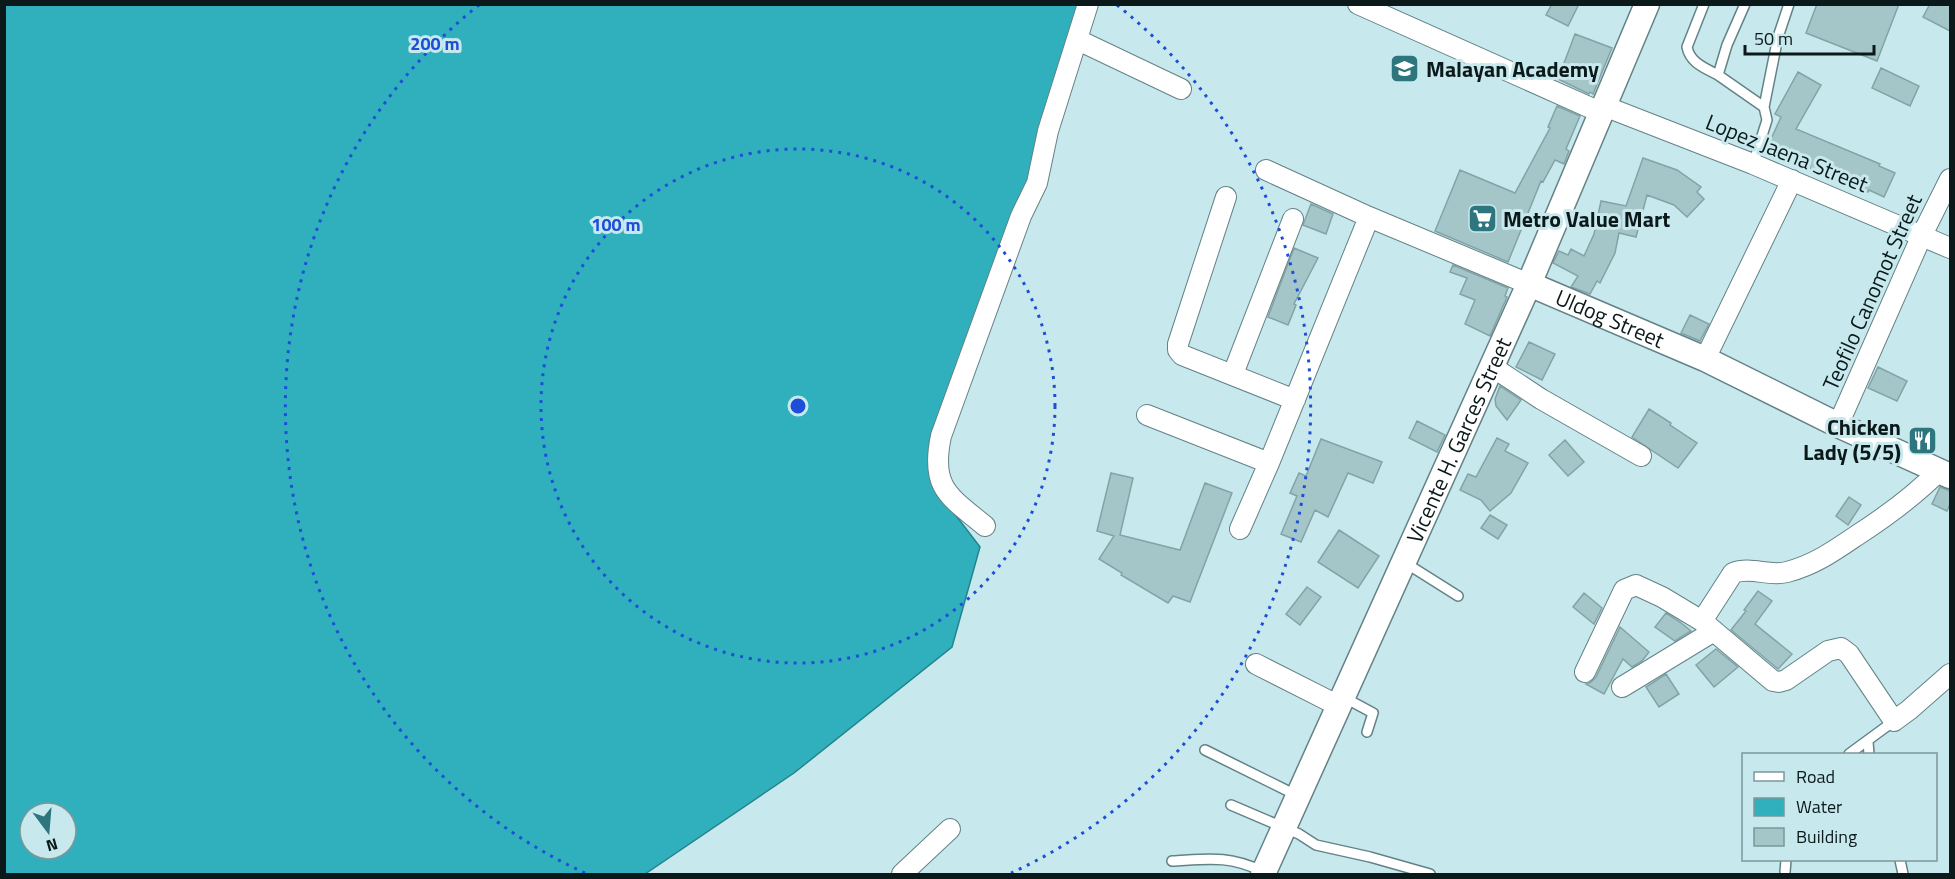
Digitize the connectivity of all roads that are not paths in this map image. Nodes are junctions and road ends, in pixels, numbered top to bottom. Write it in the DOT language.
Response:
graph roads {
  1 [pos="1088,4"];
  2 [pos="1358,4"];
  3 [pos="1647,4"];
  4 [pos="1704,4"];
  5 [pos="1745,4"];
  6 [pos="1790,4"];
  7 [pos="1078,40"];
  8 [pos="1718,75"];
  9 [pos="1181,89"];
  10 [pos="1764,106"];
  11 [pos="1603,109"];
  12 [pos="1753,164"];
  13 [pos="1266,170"];
  14 [pos="1950,179"];
  15 [pos="1792,180"];
  16 [pos="1226,197"];
  17 [pos="1370,217"];
  18 [pos="1293,219"];
  19 [pos="1922,236"];
  20 [pos="1950,248"];
  21 [pos="1529,284"];
  22 [pos="1705,359"];
  23 [pos="1491,366"];
  24 [pos="1233,374"];
  25 [pos="1295,400"];
  26 [pos="1147,415"];
  27 [pos="1838,425"];
  28 [pos="1641,456"];
  29 [pos="1269,463"];
  30 [pos="1945,473"];
  31 [pos="985,526"];
  32 [pos="1240,529"];
  33 [pos="1403,562"];
  34 [pos="1458,596"];
  35 [pos="1708,626"];
  36 [pos="1256,664"];
  37 [pos="1585,672"];
  38 [pos="1950,674"];
  39 [pos="1622,687"];
  40 [pos="1341,701"];
  41 [pos="1894,721"];
  42 [pos="1367,732"];
  43 [pos="1868,742"];
  44 [pos="1205,750"];
  45 [pos="1851,753"];
  46 [pos="1869,753"];
  47 [pos="1298,796"];
  48 [pos="1231,805"];
  49 [pos="1284,828"];
  50 [pos="950,829"];
  51 [pos="1172,861"];
  52 [pos="1786,861"];
  53 [pos="1785,872"];
  54 [pos="1264,873"];
  55 [pos="902,874"];
  56 [pos="1430,874"];
  1 -- 7 [label="street"];
  2 -- 11 [label="street, Lopez Jaena Street"];
  3 -- 11 [label="street, Vicente H. Garces Street"];
  4 -- 8 [label="lane"];
  5 -- 8 [label="lane"];
  6 -- 10 [label="lane"];
  7 -- 9 [label="street"];
  7 -- 31 [label="street"];
  8 -- 10 [label="lane"];
  10 -- 12 [label="lane"];
  11 -- 12 [label="street, Lopez Jaena Street"];
  11 -- 21 [label="street, Vicente H. Garces Street"];
  12 -- 15 [label="street, Lopez Jaena Street"];
  13 -- 17 [label="street, Uldog Street"];
  14 -- 19 [label="street, Teofilo Canomot Street"];
  15 -- 19 [label="street, Lopez Jaena Street"];
  15 -- 22 [label="street"];
  16 -- 24 [label="street"];
  17 -- 21 [label="street, Uldog Street"];
  17 -- 25 [label="street"];
  18 -- 24 [label="street"];
  19 -- 20 [label="street, Lopez Jaena Street"];
  19 -- 27 [label="street, Teofilo Canomot Street"];
  21 -- 22 [label="street, Uldog Street"];
  21 -- 23 [label="street, Vicente H. Garces Street"];
  22 -- 27 [label="street, Uldog Street"];
  23 -- 28 [label="street"];
  23 -- 33 [label="street, Vicente H. Garces Street"];
  24 -- 25 [label="street"];
  25 -- 29 [label="street"];
  26 -- 29 [label="street"];
  27 -- 30 [label="street, Uldog Street"];
  29 -- 32 [label="street"];
  30 -- 35 [label="street"];
  33 -- 34 [label="lane"];
  33 -- 40 [label="street, Vicente H. Garces Street"];
  35 -- 37 [label="street"];
  35 -- 39 [label="street"];
  35 -- 41 [label="street"];
  36 -- 40 [label="street"];
  38 -- 41 [label="street"];
  40 -- 42 [label="lane"];
  40 -- 47 [label="street, Vicente H. Garces Street"];
  41 -- 43 [label="lane"];
  43 -- 45 [label="lane"];
  43 -- 46 [label="lane"];
  44 -- 47 [label="lane"];
  47 -- 49 [label="street, Vicente H. Garces Street"];
  48 -- 49 [label="lane"];
  49 -- 54 [label="street, Vicente H. Garces Street"];
  49 -- 56 [label="lane"];
  50 -- 55 [label="street"];
  51 -- 54 [label="lane"];
  52 -- 53 [label="lane"];
}
